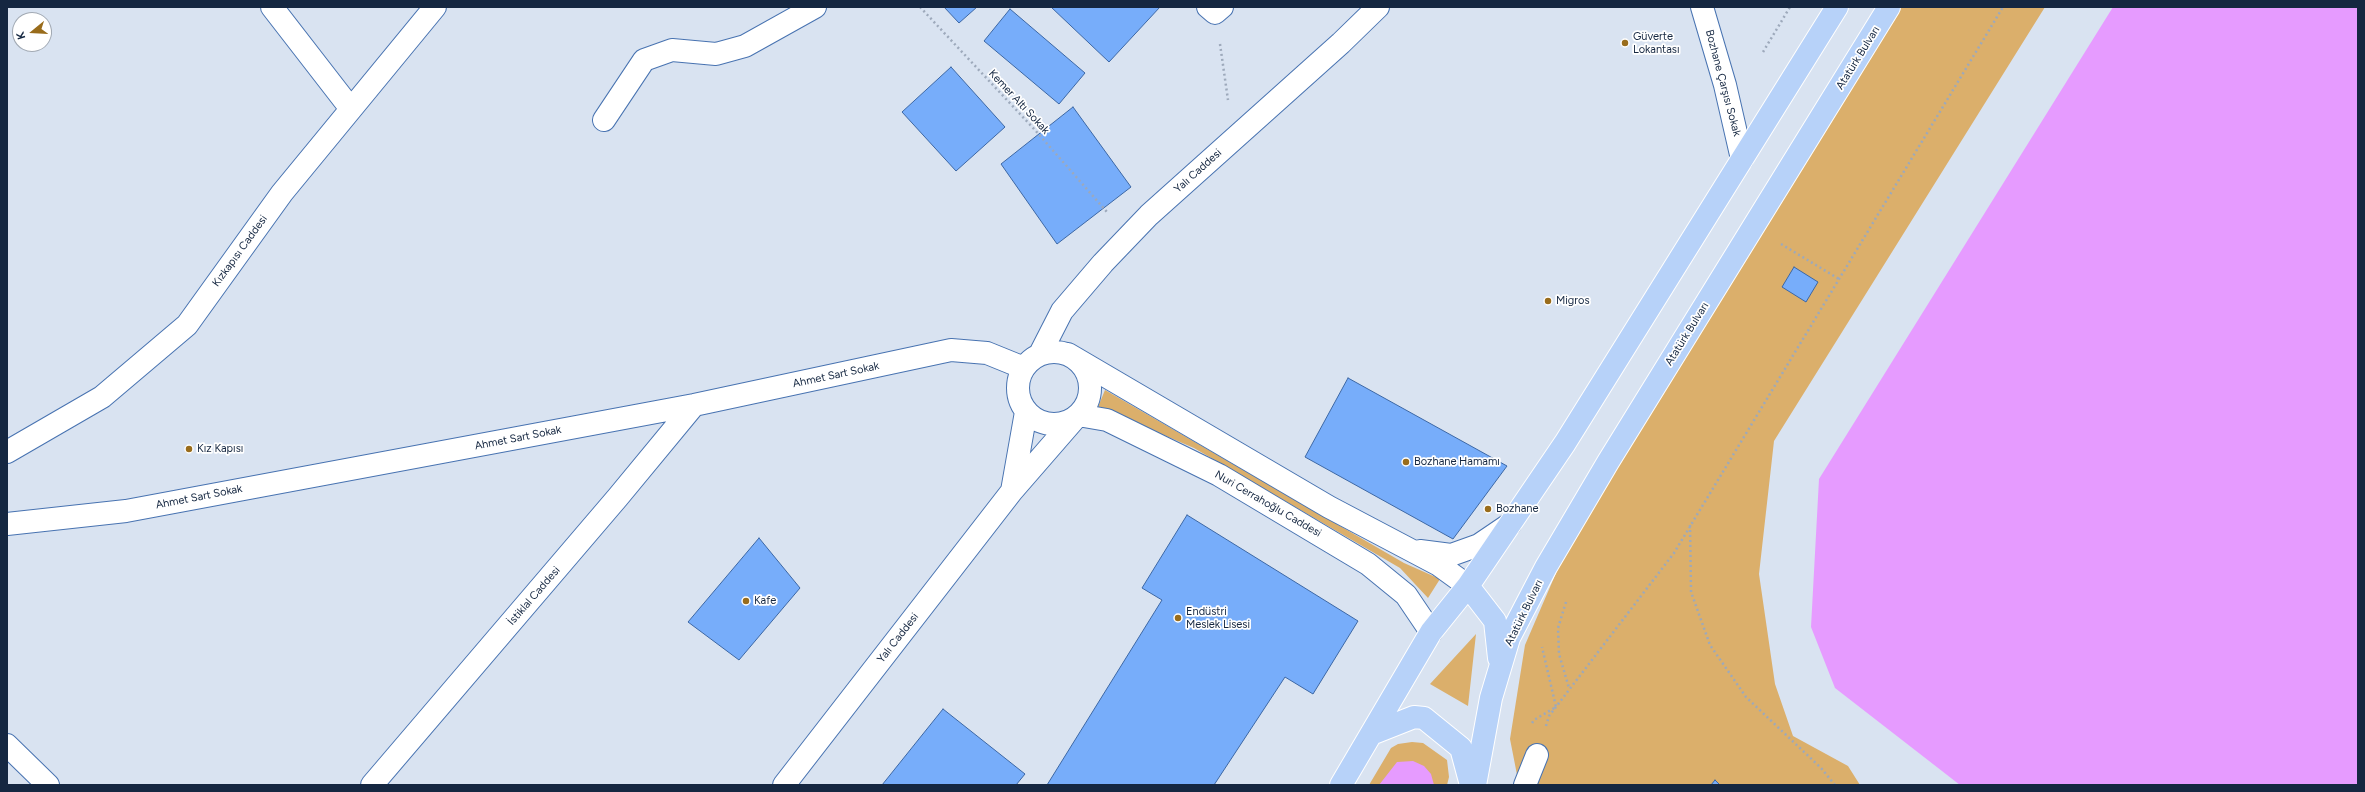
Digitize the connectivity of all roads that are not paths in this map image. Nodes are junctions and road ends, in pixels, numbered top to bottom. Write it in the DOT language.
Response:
graph roads {
  1 [pos="272,7"];
  2 [pos="435,7"];
  3 [pos="815,7"];
  4 [pos="1378,7"];
  5 [pos="1702,7"];
  6 [pos="1837,7"];
  7 [pos="1889,7"];
  8 [pos="351,110"];
  9 [pos="604,120"];
  10 [pos="1742,159"];
  11 [pos="1040,354"];
  12 [pos="1068,354"];
  13 [pos="1024,368"];
  14 [pos="694,405"];
  15 [pos="1026,412"];
  16 [pos="1078,415"];
  17 [pos="7,452"];
  18 [pos="1012,491"];
  19 [pos="7,524"];
  20 [pos="1510,524"];
  21 [pos="1411,550"];
  22 [pos="1468,586"];
  23 [pos="1431,632"];
  24 [pos="1500,668"];
  25 [pos="1371,734"];
  26 [pos="7,745"];
  27 [pos="1537,756"];
  28 [pos="48,785"];
  29 [pos="372,785"];
  30 [pos="784,785"];
  31 [pos="1341,785"];
  32 [pos="1471,785"];
  33 [pos="1475,785"];
  34 [pos="1525,785"];
  1 -- 8 [label="street"];
  2 -- 8 [label="street, Kızkapısı Caddesi"];
  3 -- 9 [label="street"];
  4 -- 11 [label="street, Yalı Caddesi"];
  5 -- 10 [label="street, Bozhane Çarşısı Sokak"];
  6 -- 10 [label="main road"];
  7 -- 24 [label="main road, Atatürk Bulvarı"];
  8 -- 17 [label="street, Kızkapısı Caddesi"];
  10 -- 20 [label="main road"];
  11 -- 12 [label="street"];
  11 -- 13 [label="street"];
  12 -- 16 [label="street"];
  12 -- 21 [label="street"];
  13 -- 14 [label="street, Ahmet Sart Sokak"];
  13 -- 15 [label="street"];
  14 -- 19 [label="street, Ahmet Sart Sokak"];
  14 -- 29 [label="street, İstiklal Caddesi"];
  15 -- 16 [label="street"];
  15 -- 18 [label="street"];
  16 -- 18 [label="street"];
  16 -- 23 [label="street, Nuri Cerrahoğlu Caddesi"];
  18 -- 30 [label="street, Yalı Caddesi"];
  20 -- 21 [label="street"];
  20 -- 22 [label="main road"];
  21 -- 22 [label="street"];
  22 -- 23 [label="main road"];
  22 -- 24 [label="main road, Atatürk Bulvarı"];
  23 -- 25 [label="main road"];
  24 -- 33 [label="main road, Atatürk Bulvarı"];
  25 -- 31 [label="main road"];
  25 -- 32 [label="main road"];
  26 -- 28 [label="street"];
  27 -- 34 [label="street"];
}
